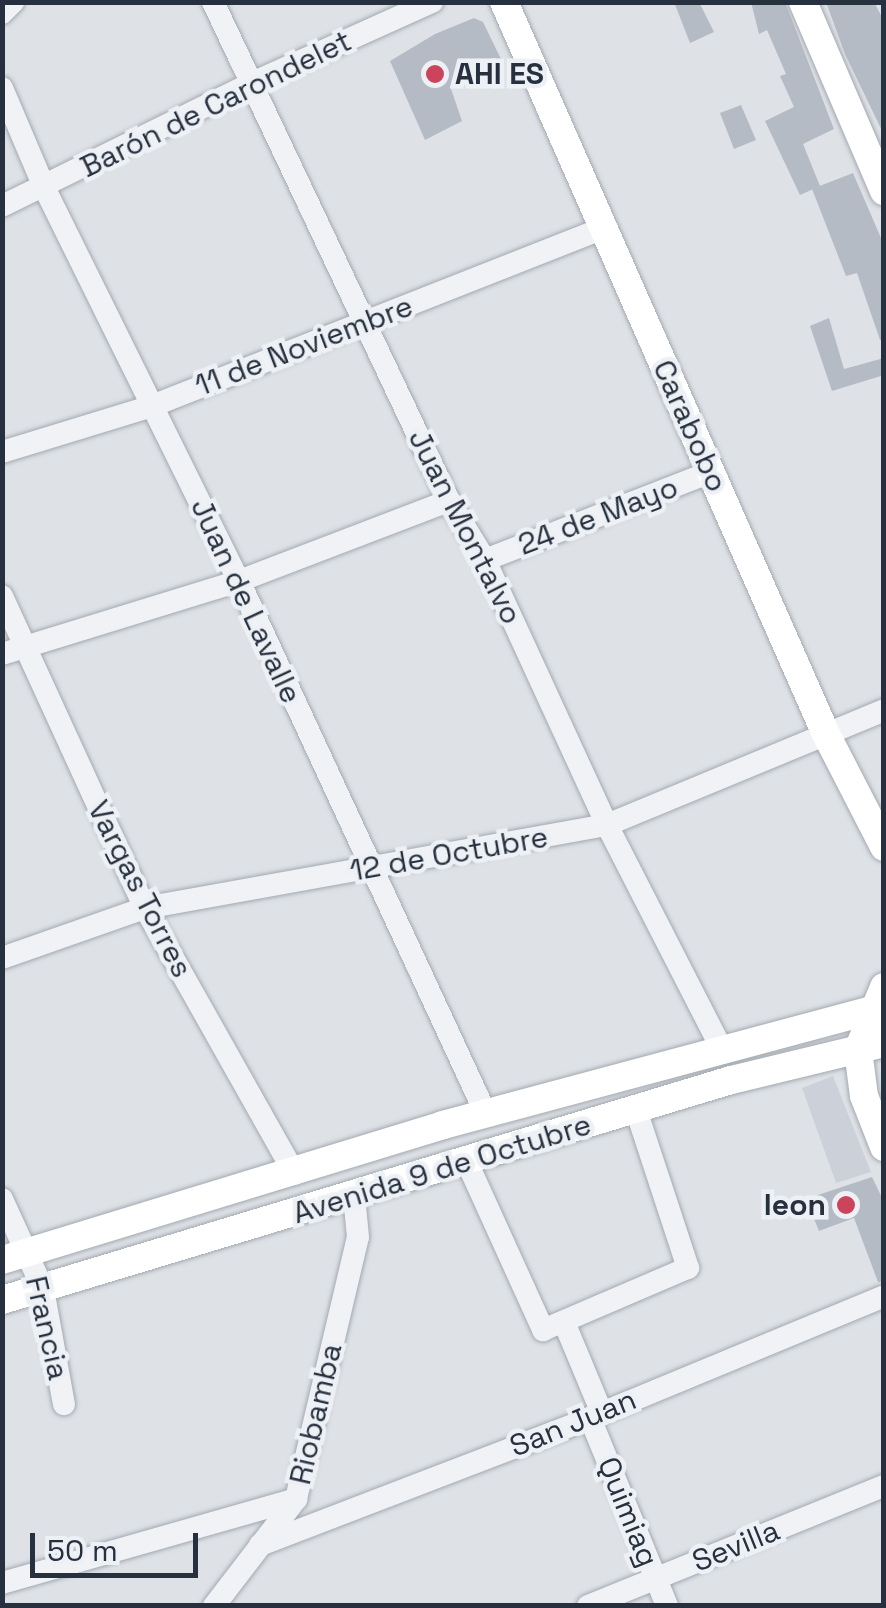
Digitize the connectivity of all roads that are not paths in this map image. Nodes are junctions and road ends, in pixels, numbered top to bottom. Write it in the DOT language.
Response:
graph roads {
  1 [pos="13,2"];
  2 [pos="213,2"];
  3 [pos="504,2"];
  4 [pos="804,2"];
  5 [pos="431,3"];
  6 [pos="2,12"];
  7 [pos="250,84"];
  8 [pos="2,88"];
  9 [pos="44,187"];
  10 [pos="884,191"];
  11 [pos="2,206"];
  12 [pos="602,229"];
  13 [pos="366,322"];
  14 [pos="152,406"];
  15 [pos="2,452"];
  16 [pos="711,472"];
  17 [pos="449,500"];
  18 [pos="486,560"];
  19 [pos="239,581"];
  20 [pos="2,596"];
  21 [pos="13,650"];
  22 [pos="884,710"];
  23 [pos="826,734"];
  24 [pos="606,825"];
  25 [pos="884,847"];
  26 [pos="371,869"];
  27 [pos="145,908"];
  28 [pos="2,958"];
  29 [pos="881,1001"];
  30 [pos="871,1046"];
  31 [pos="722,1048"];
  32 [pos="636,1110"];
  33 [pos="486,1114"];
  34 [pos="884,1147"];
  35 [pos="466,1160"];
  36 [pos="295,1174"];
  37 [pos="354,1196"];
  38 [pos="2,1199"];
  39 [pos="15,1256"];
  40 [pos="43,1289"];
  41 [pos="884,1296"];
  42 [pos="2,1300"];
  43 [pos="553,1326"];
  44 [pos="64,1404"];
  45 [pos="596,1415"];
  46 [pos="884,1486"];
  47 [pos="296,1499"];
  48 [pos="260,1545"];
  49 [pos="655,1578"];
  50 [pos="2,1583"];
  51 [pos="214,1606"];
  52 [pos="588,1606"];
  53 [pos="667,1606"];
  1 -- 6 [label="street"];
  2 -- 7 [label="street, Juan Montalvo"];
  3 -- 12 [label="main road, Carabobo"];
  4 -- 10 [label="main road"];
  5 -- 7 [label="street, Barón de Carondelet"];
  7 -- 9 [label="street, Barón de Carondelet"];
  7 -- 13 [label="street, Juan Montalvo"];
  8 -- 9 [label="street, Juan de Lavalle"];
  9 -- 11 [label="street, Barón de Carondelet"];
  9 -- 14 [label="street, Juan de Lavalle"];
  12 -- 13 [label="street, 11 de Noviembre"];
  12 -- 16 [label="main road, Carabobo"];
  13 -- 14 [label="street, 11 de Noviembre"];
  13 -- 17 [label="street, Juan Montalvo"];
  14 -- 15 [label="street, 11 de Noviembre"];
  14 -- 19 [label="street, Juan de Lavalle"];
  16 -- 18 [label="street, 24 de Mayo"];
  16 -- 23 [label="main road, Carabobo"];
  17 -- 18 [label="street, Juan Montalvo"];
  17 -- 19 [label="street"];
  18 -- 24 [label="street, Juan Montalvo"];
  19 -- 21 [label="street"];
  19 -- 26 [label="street, Juan de Lavalle"];
  20 -- 21 [label="street, Vargas Torres"];
  21 -- 27 [label="street, Vargas Torres"];
  22 -- 23 [label="street, 12 de Octubre"];
  23 -- 24 [label="street, 12 de Octubre"];
  23 -- 25 [label="main road, Carabobo"];
  24 -- 26 [label="street, 12 de Octubre"];
  24 -- 31 [label="street, Juan Montalvo"];
  26 -- 27 [label="street, 12 de Octubre"];
  26 -- 33 [label="street, Juan de Lavalle"];
  27 -- 28 [label="street, 12 de Octubre"];
  27 -- 36 [label="street, Vargas Torres"];
  29 -- 30 [label="main road"];
  29 -- 31 [label="main road, Avenida 9 de Octubre"];
  30 -- 32 [label="main road, Avenida 9 de Octubre"];
  30 -- 34 [label="main road"];
  31 -- 33 [label="main road, Avenida 9 de Octubre"];
  32 -- 35 [label="main road, Avenida 9 de Octubre"];
  32 -- 43 [label="street"];
  33 -- 36 [label="main road, Avenida 9 de Octubre"];
  35 -- 37 [label="main road, Avenida 9 de Octubre"];
  35 -- 43 [label="street, Quimiag"];
  36 -- 39 [label="main road, Avenida 9 de Octubre"];
  37 -- 40 [label="main road, Avenida 9 de Octubre"];
  37 -- 47 [label="street, Riobamba"];
  38 -- 39 [label="street, Francia"];
  39 -- 40 [label="street, Francia"];
  40 -- 42 [label="main road, Avenida 9 de Octubre"];
  40 -- 44 [label="street, Francia"];
  41 -- 45 [label="street, San Juan"];
  43 -- 45 [label="street, Quimiag"];
  45 -- 48 [label="street, San Juan"];
  45 -- 49 [label="street, Quimiag"];
  46 -- 49 [label="street, Sevilla"];
  47 -- 48 [label="street, Riobamba"];
  47 -- 50 [label="street"];
  48 -- 51 [label="street, Riobamba"];
  49 -- 52 [label="street, Sevilla"];
  49 -- 53 [label="street, Quimiag"];
}
